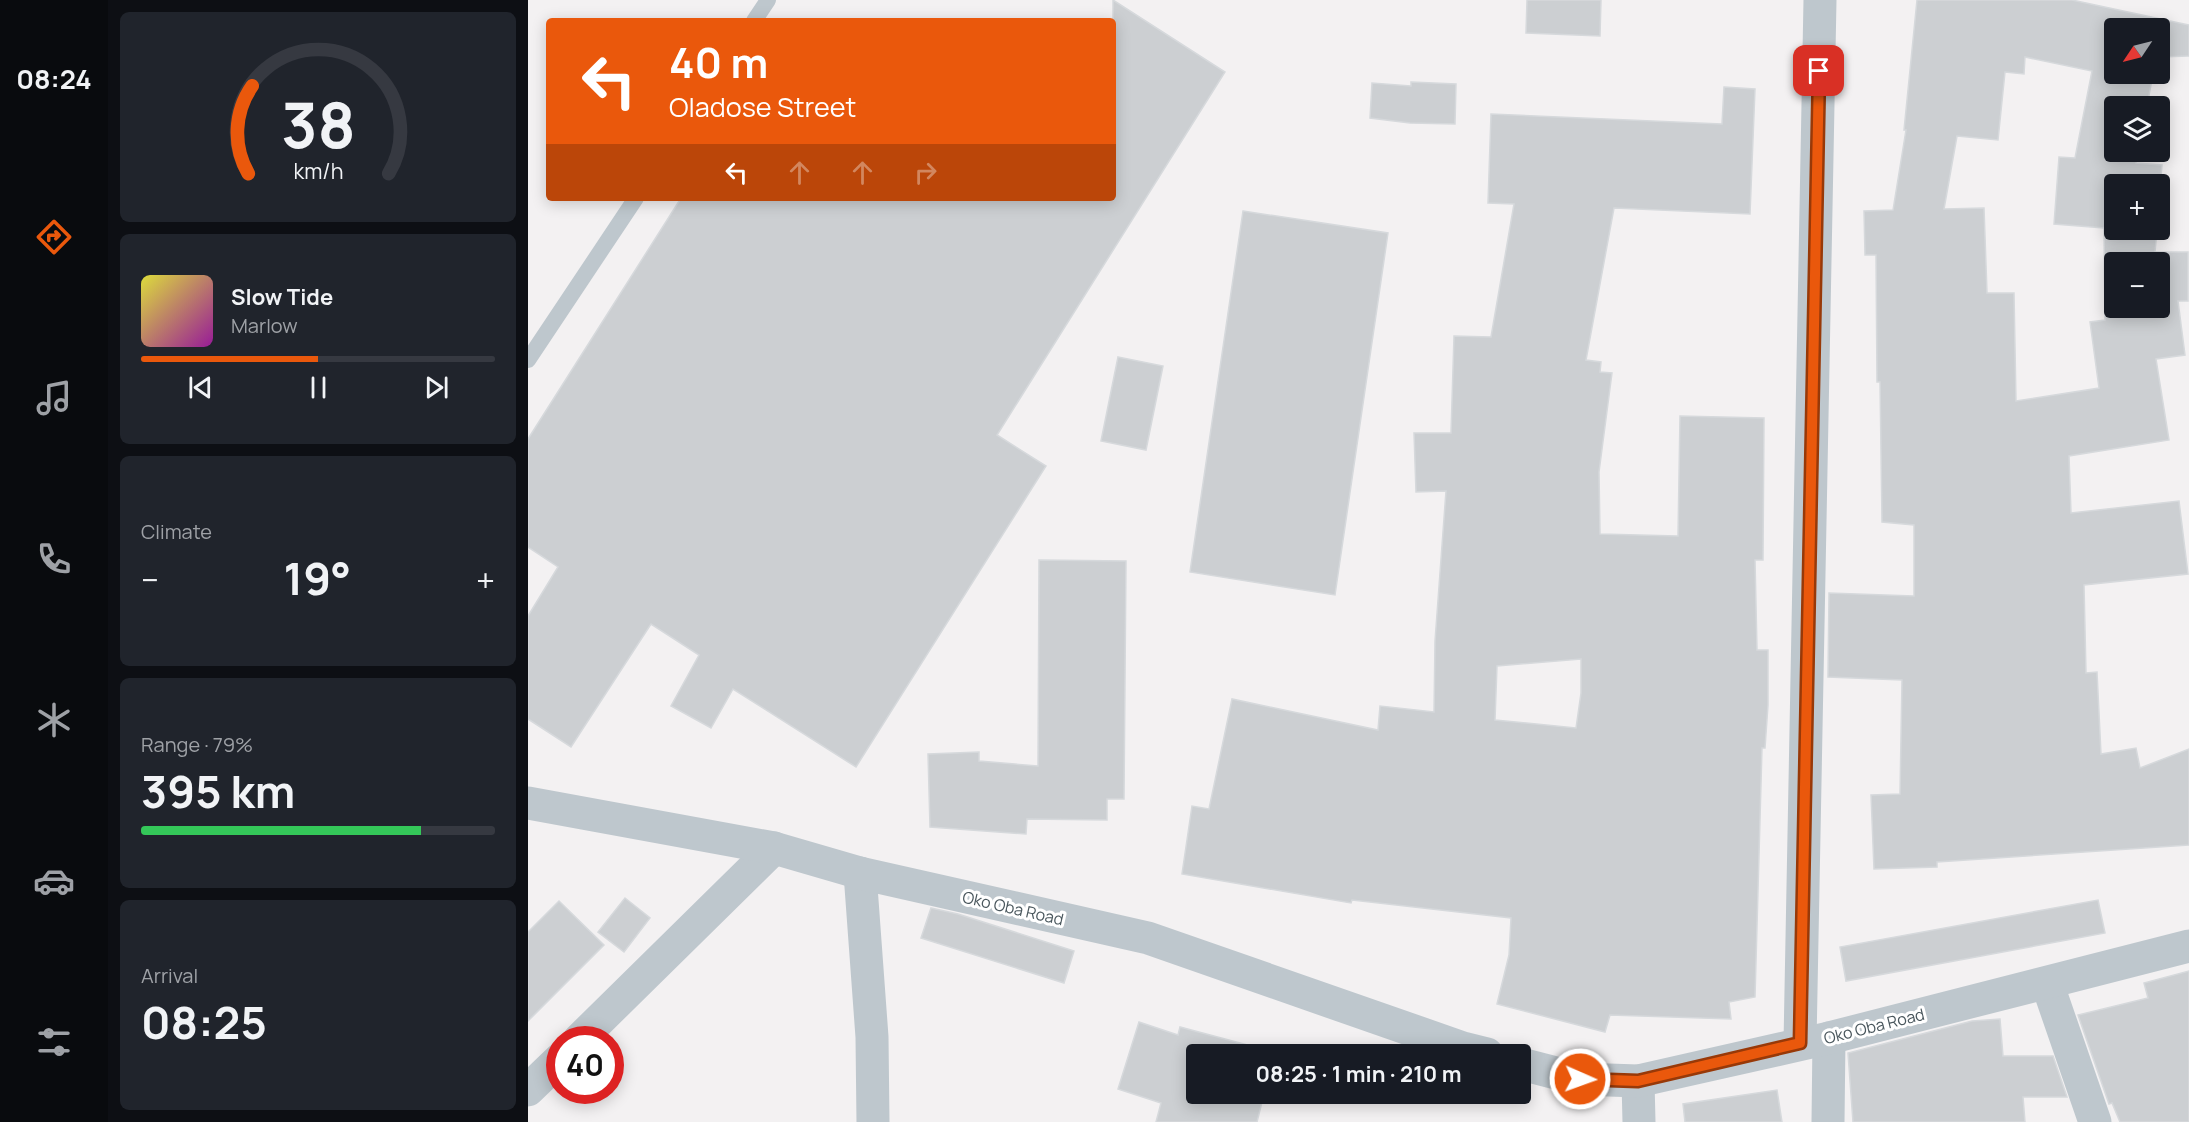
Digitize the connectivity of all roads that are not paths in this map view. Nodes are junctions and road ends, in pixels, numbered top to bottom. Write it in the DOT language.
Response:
graph roads {
  1 [pos="768,0"];
  2 [pos="1820,0"];
  3 [pos="756,18"];
  4 [pos="634,201"];
  5 [pos="528,360"];
  6 [pos="528,803"];
  7 [pos="774,848"];
  8 [pos="860,873"];
  9 [pos="2189,946"];
  10 [pos="2047,983"];
  11 [pos="593,1026"];
  12 [pos="1814,1040"];
  13 [pos="1452,1044"];
  14 [pos="1531,1067"];
  15 [pos="546,1073"];
  16 [pos="1638,1081"];
  17 [pos="528,1090"];
  18 [pos="873,1122"];
  19 [pos="1639,1122"];
  20 [pos="1828,1122"];
  21 [pos="2095,1122"];
  1 -- 3 [label="lane"];
  2 -- 12 [label="street"];
  4 -- 5 [label="lane"];
  6 -- 7 [label="street, Oko Oba Road"];
  7 -- 8 [label="street, Oko Oba Road"];
  7 -- 11 [label="street"];
  8 -- 13 [label="street, Oko Oba Road"];
  8 -- 18 [label="street"];
  9 -- 10 [label="street, Oko Oba Road"];
  10 -- 12 [label="street, Oko Oba Road"];
  10 -- 21 [label="street"];
  12 -- 16 [label="street, Oko Oba Road"];
  12 -- 20 [label="street"];
  14 -- 16 [label="street, Oko Oba Road"];
  15 -- 17 [label="street"];
  16 -- 19 [label="street"];
}
